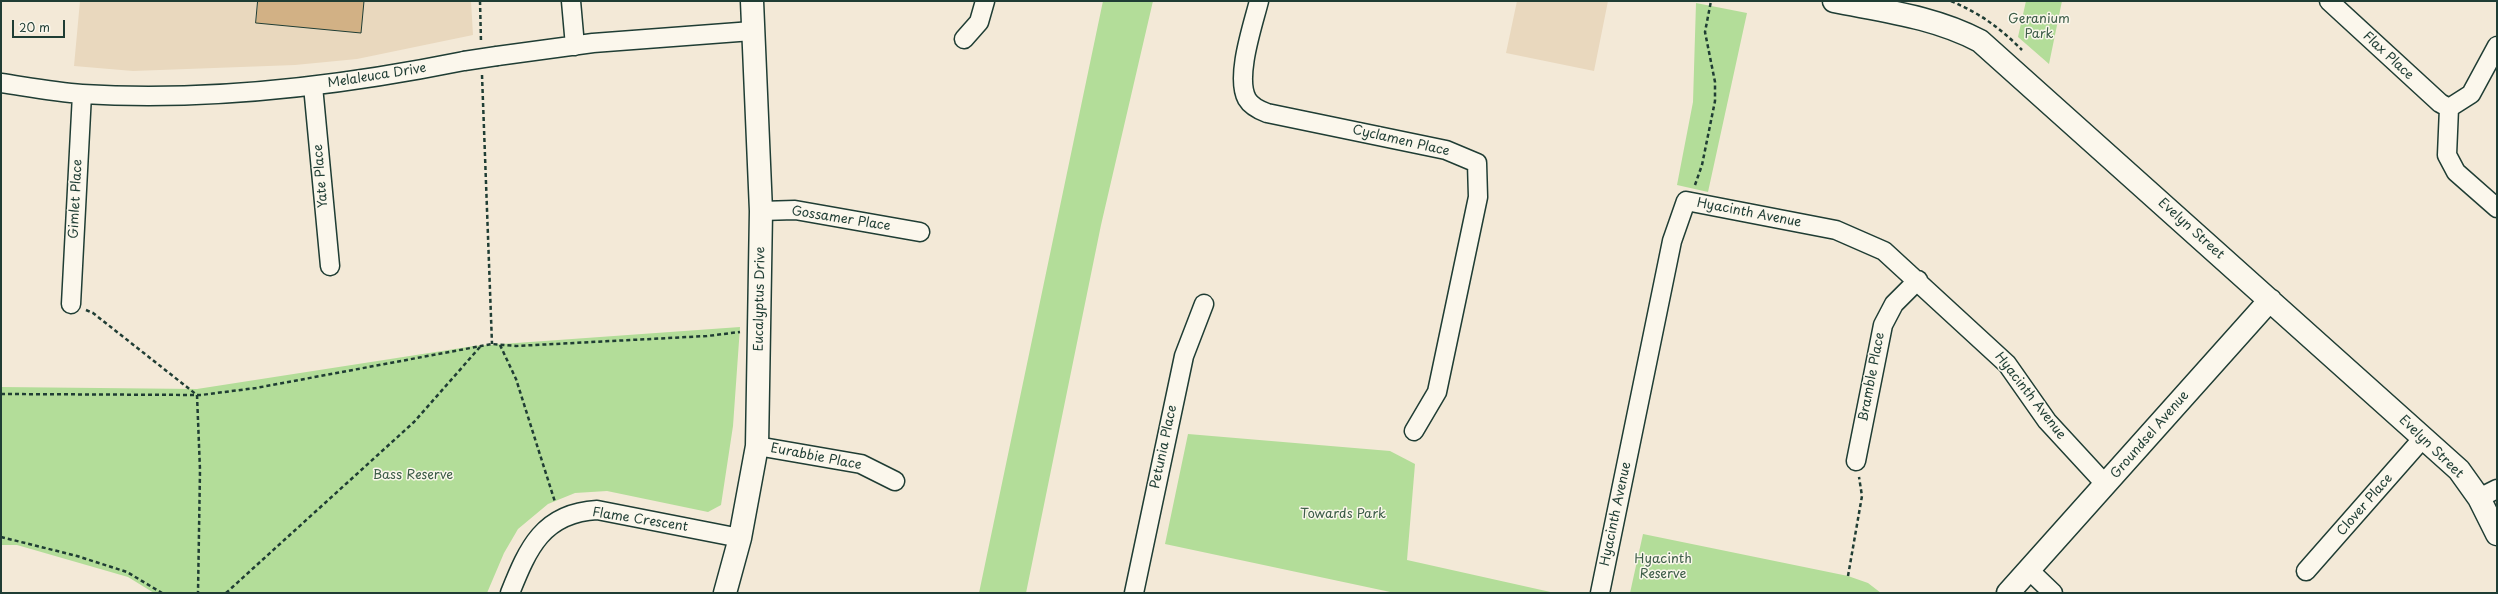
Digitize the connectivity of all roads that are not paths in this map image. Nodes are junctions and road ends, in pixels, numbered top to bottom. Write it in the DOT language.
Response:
graph roads {
  1 [pos="571,1"];
  2 [pos="752,1"];
  3 [pos="985,1"];
  4 [pos="1259,1"];
  5 [pos="1834,1"];
  6 [pos="2329,1"];
  7 [pos="752,31"];
  8 [pos="964,40"];
  9 [pos="575,46"];
  10 [pos="2497,46"];
  11 [pos="1,83"];
  12 [pos="313,86"];
  13 [pos="82,94"];
  14 [pos="2449,108"];
  15 [pos="2497,208"];
  16 [pos="761,211"];
  17 [pos="920,232"];
  18 [pos="330,266"];
  19 [pos="1918,280"];
  20 [pos="2270,300"];
  21 [pos="71,304"];
  22 [pos="1204,304"];
  23 [pos="1414,431"];
  24 [pos="2423,438"];
  25 [pos="757,446"];
  26 [pos="1856,461"];
  27 [pos="895,481"];
  28 [pos="2106,485"];
  29 [pos="2488,493"];
  30 [pos="2497,534"];
  31 [pos="740,538"];
  32 [pos="2029,570"];
  33 [pos="2306,571"];
  34 [pos="510,593"];
  35 [pos="725,593"];
  36 [pos="1134,593"];
  37 [pos="1600,593"];
  38 [pos="2008,593"];
  39 [pos="2053,593"];
  1 -- 9 [label="street"];
  2 -- 7 [label="street, Eucalyptus Drive"];
  3 -- 8 [label="street"];
  4 -- 23 [label="street, Cyclamen Place"];
  5 -- 20 [label="street, Evelyn Street"];
  6 -- 14 [label="street, Flax Place"];
  7 -- 9 [label="street, Melaleuca Drive"];
  7 -- 16 [label="street, Eucalyptus Drive"];
  9 -- 12 [label="street, Melaleuca Drive, bridge"];
  10 -- 14 [label="street"];
  11 -- 13 [label="street, Melaleuca Drive"];
  12 -- 13 [label="street, Melaleuca Drive"];
  12 -- 18 [label="street, Yate Place"];
  13 -- 21 [label="street, Gimlet Place"];
  14 -- 15 [label="street"];
  16 -- 17 [label="street, Gossamer Place"];
  16 -- 25 [label="street, Eucalyptus Drive"];
  19 -- 26 [label="street, Bramble Place"];
  19 -- 28 [label="street, Hyacinth Avenue"];
  19 -- 37 [label="street, Hyacinth Avenue"];
  20 -- 24 [label="street, Evelyn Street"];
  20 -- 28 [label="street, Groundsel Avenue"];
  22 -- 36 [label="street, Petunia Place"];
  24 -- 29 [label="street, Evelyn Street"];
  24 -- 33 [label="street, Clover Place"];
  25 -- 27 [label="street, Eurabbie Place"];
  25 -- 31 [label="street, Eucalyptus Drive"];
  28 -- 32 [label="street, Groundsel Avenue"];
  29 -- 30 [label="street, Evelyn Street"];
  31 -- 34 [label="street, Flame Crescent"];
  31 -- 35 [label="street, Eucalyptus Drive"];
  32 -- 38 [label="street, Groundsel Avenue"];
  32 -- 39 [label="street"];
}
